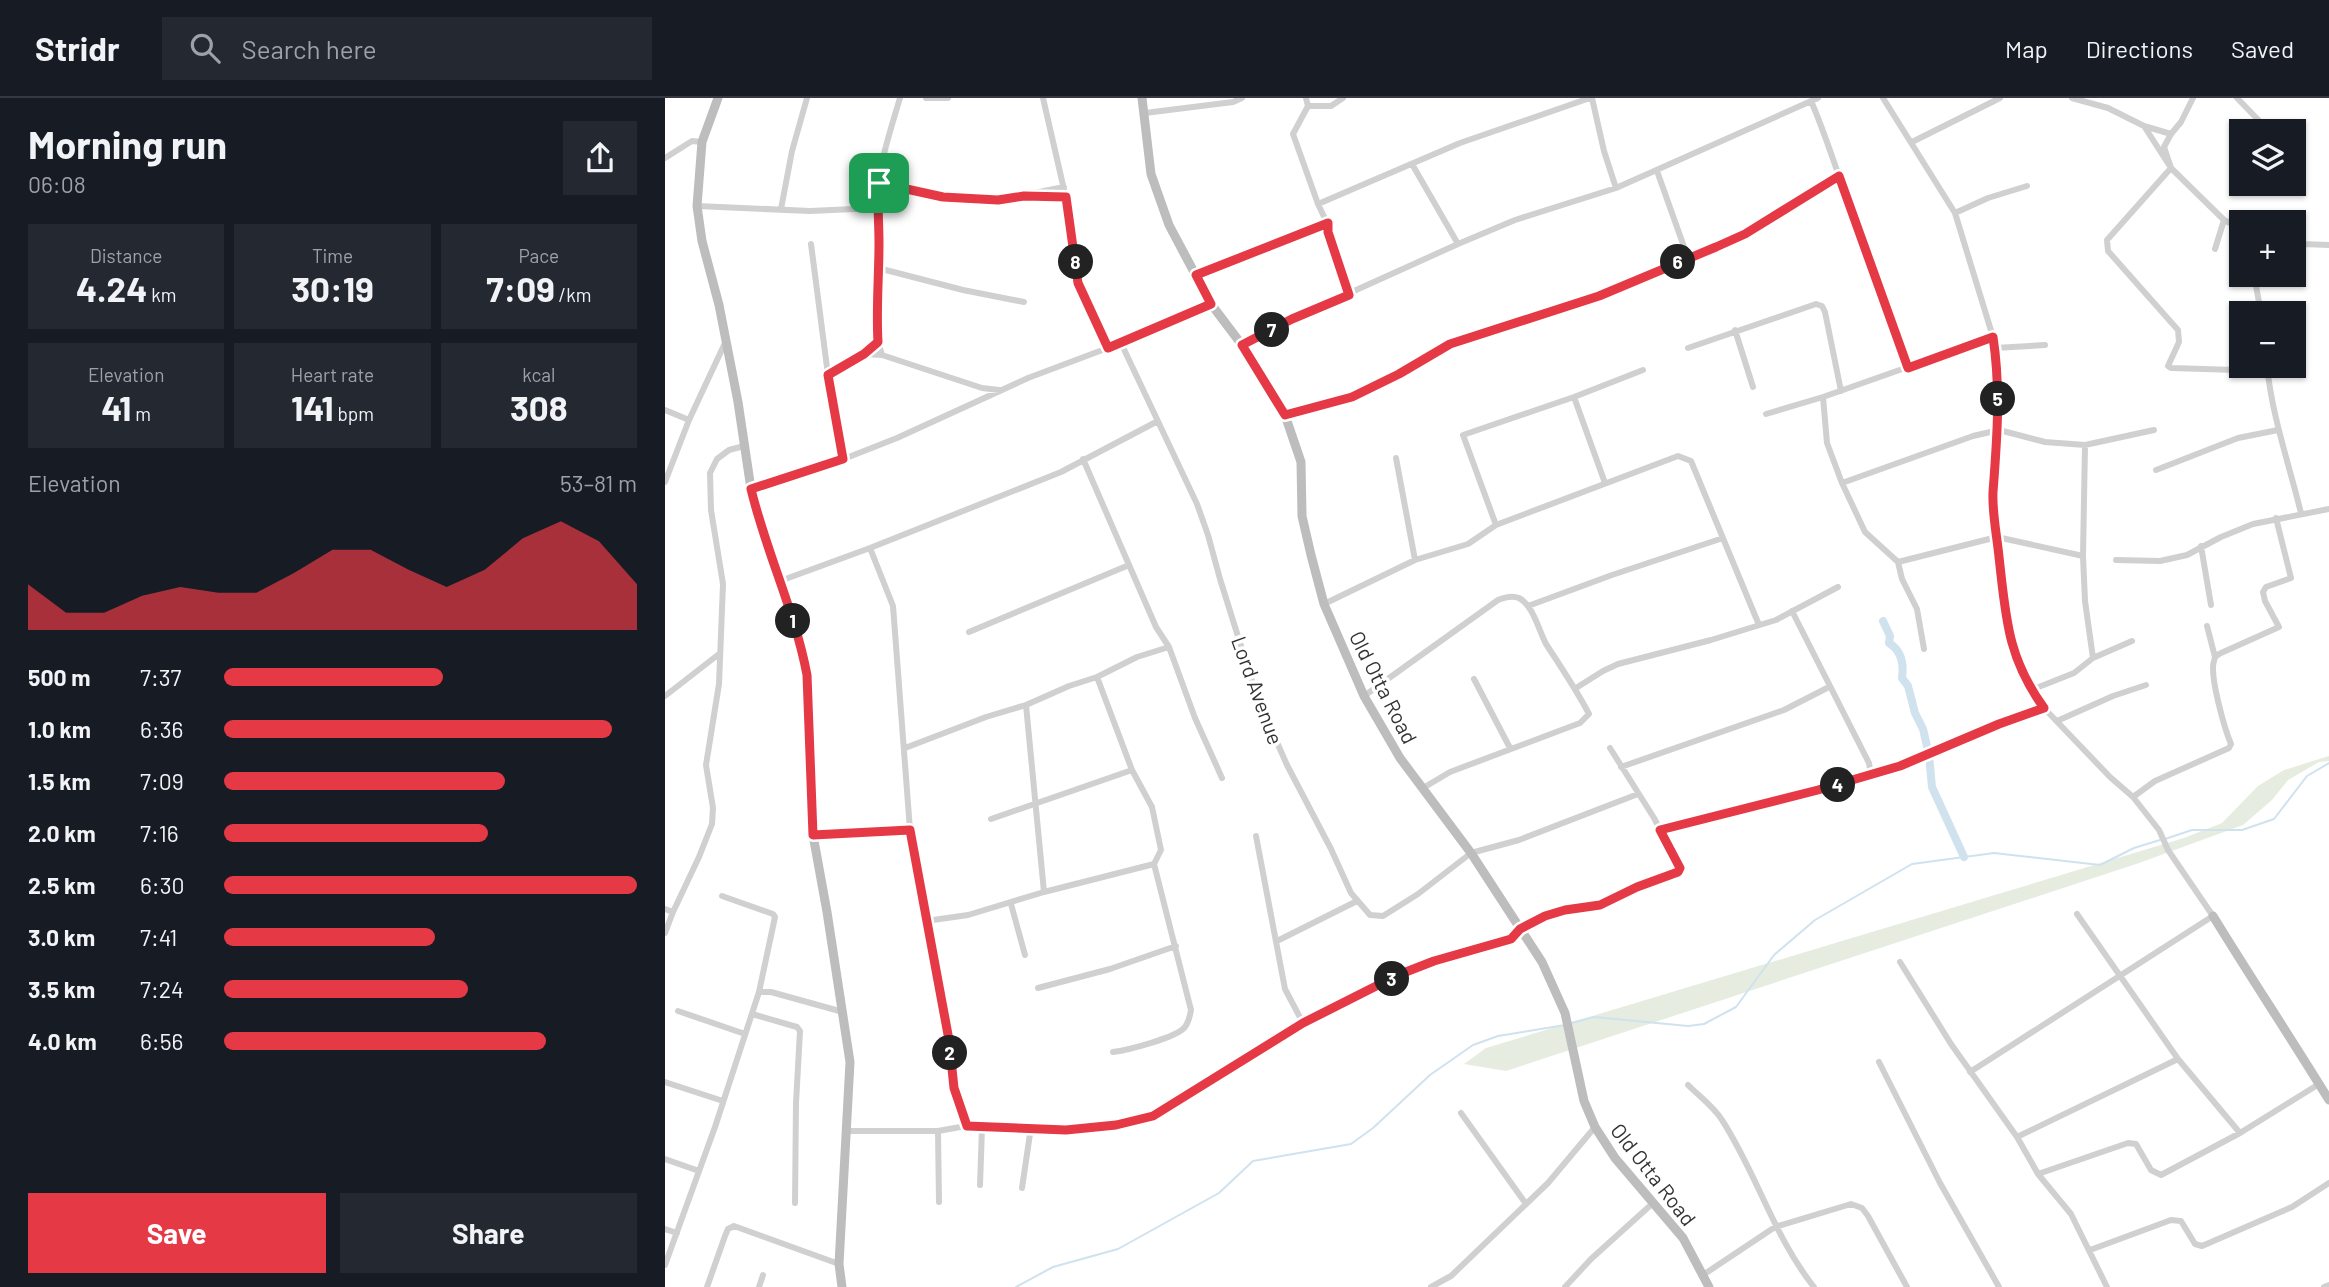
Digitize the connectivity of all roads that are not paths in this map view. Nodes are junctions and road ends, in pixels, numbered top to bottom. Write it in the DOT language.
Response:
graph roads {
  1 [pos="718,98"];
  2 [pos="807,98"];
  3 [pos="900,98"];
  4 [pos="926,98"];
  5 [pos="948,98"];
  6 [pos="1043,98"];
  7 [pos="1142,98"];
  8 [pos="1242,98"];
  9 [pos="1343,98"];
  10 [pos="1591,98"];
  11 [pos="1883,98"];
  12 [pos="2000,98"];
  13 [pos="2071,98"];
  14 [pos="2193,98"];
  15 [pos="2237,98"];
  16 [pos="1815,99"];
  17 [pos="1307,102"];
  18 [pos="1145,113"];
  19 [pos="2257,119"];
  20 [pos="2144,126"];
  21 [pos="2171,134"];
  22 [pos="702,142"];
  23 [pos="1912,142"];
  24 [pos="665,158"];
  25 [pos="1412,164"];
  26 [pos="2171,168"];
  27 [pos="1657,171"];
  28 [pos="1839,176"];
  29 [pos="879,183"];
  30 [pos="2027,186"];
  31 [pos="1064,187"];
  32 [pos="1616,188"];
  33 [pos="1024,196"];
  34 [pos="1066,197"];
  35 [pos="1318,204"];
  36 [pos="697,206"];
  37 [pos="876,208"];
  38 [pos="781,209"];
  39 [pos="1955,213"];
  40 [pos="2224,220"];
  41 [pos="2229,222"];
  42 [pos="1328,223"];
  43 [pos="811,244"];
  44 [pos="1458,244"];
  45 [pos="2306,244"];
  46 [pos="2329,245"];
  47 [pos="2215,249"];
  48 [pos="1688,258"];
  49 [pos="878,268"];
  50 [pos="1196,275"];
  51 [pos="1349,295"];
  52 [pos="1024,302"];
  53 [pos="1211,304"];
  54 [pos="1735,330"];
  55 [pos="1993,337"];
  56 [pos="726,341"];
  57 [pos="878,342"];
  58 [pos="1121,343"];
  59 [pos="1242,345"];
  60 [pos="2045,345"];
  61 [pos="1108,348"];
  62 [pos="1688,348"];
  63 [pos="1995,348"];
  64 [pos="864,354"];
  65 [pos="882,355"];
  66 [pos="1908,368"];
  67 [pos="2229,368"];
  68 [pos="1643,370"];
  69 [pos="828,375"];
  70 [pos="2269,378"];
  71 [pos="1753,387"];
  72 [pos="1002,391"];
  73 [pos="1841,391"];
  74 [pos="1573,397"];
  75 [pos="1823,397"];
  76 [pos="665,410"];
  77 [pos="1766,414"];
  78 [pos="1285,415"];
  79 [pos="689,420"];
  80 [pos="1156,422"];
  81 [pos="1999,430"];
  82 [pos="2154,430"];
  83 [pos="2278,430"];
  84 [pos="2085,444"];
  85 [pos="744,446"];
  86 [pos="1396,458"];
  87 [pos="843,459"];
  88 [pos="1083,459"];
  89 [pos="2156,470"];
  90 [pos="665,482"];
  91 [pos="1842,483"];
  92 [pos="1605,484"];
  93 [pos="751,489"];
  94 [pos="2329,509"];
  95 [pos="2301,513"];
  96 [pos="2276,518"];
  97 [pos="1496,526"];
  98 [pos="1997,537"];
  99 [pos="1723,538"];
  100 [pos="2201,546"];
  101 [pos="870,548"];
  102 [pos="2083,556"];
  103 [pos="2116,559"];
  104 [pos="1415,560"];
  105 [pos="1898,562"];
  106 [pos="1129,565"];
  107 [pos="780,581"];
  108 [pos="1838,587"];
  109 [pos="1324,604"];
  110 [pos="2211,605"];
  111 [pos="1528,606"];
  112 [pos="1792,611"];
  113 [pos="1759,625"];
  114 [pos="2207,626"];
  115 [pos="969,632"];
  116 [pos="2132,641"];
  117 [pos="1169,647"];
  118 [pos="1924,649"];
  119 [pos="719,654"];
  120 [pos="2215,657"];
  121 [pos="2094,658"];
  122 [pos="1097,677"];
  123 [pos="1474,679"];
  124 [pos="2146,685"];
  125 [pos="1829,687"];
  126 [pos="1576,688"];
  127 [pos="2031,690"];
  128 [pos="665,696"];
  129 [pos="1364,696"];
  130 [pos="1026,705"];
  131 [pos="2044,708"];
  132 [pos="2057,720"];
  133 [pos="905,748"];
  134 [pos="1510,748"];
  135 [pos="1610,748"];
  136 [pos="1621,767"];
  137 [pos="1132,770"];
  138 [pos="1871,775"];
  139 [pos="1222,778"];
  140 [pos="1423,788"];
  141 [pos="1638,794"];
  142 [pos="2133,797"];
  143 [pos="1037,804"];
  144 [pos="991,819"];
  145 [pos="910,830"];
  146 [pos="1660,830"];
  147 [pos="813,835"];
  148 [pos="1257,836"];
  149 [pos="1471,853"];
  150 [pos="1154,864"];
  151 [pos="1044,892"];
  152 [pos="722,896"];
  153 [pos="1356,901"];
  154 [pos="1011,904"];
  155 [pos="665,909"];
  156 [pos="673,912"];
  157 [pos="2077,914"];
  158 [pos="2213,916"];
  159 [pos="926,921"];
  160 [pos="1520,929"];
  161 [pos="665,933"];
  162 [pos="1277,941"];
  163 [pos="1176,946"];
  164 [pos="1025,955"];
  165 [pos="1900,962"];
  166 [pos="2121,978"];
  167 [pos="1038,988"];
  168 [pos="759,992"];
  169 [pos="678,1011"];
  170 [pos="843,1012"];
  171 [pos="752,1014"];
  172 [pos="1303,1023"];
  173 [pos="745,1034"];
  174 [pos="1113,1052"];
  175 [pos="2178,1059"];
  176 [pos="1879,1062"];
  177 [pos="1970,1072"];
  178 [pos="665,1082"];
  179 [pos="2319,1084"];
  180 [pos="1688,1085"];
  181 [pos="2329,1100"];
  182 [pos="723,1101"];
  183 [pos="1461,1112"];
  184 [pos="967,1126"];
  185 [pos="1031,1127"];
  186 [pos="1595,1127"];
  187 [pos="982,1128"];
  188 [pos="847,1131"];
  189 [pos="938,1131"];
  190 [pos="2240,1133"];
  191 [pos="2017,1137"];
  192 [pos="665,1159"];
  193 [pos="699,1171"];
  194 [pos="2038,1174"];
  195 [pos="2329,1183"];
  196 [pos="980,1185"];
  197 [pos="1022,1188"];
  198 [pos="939,1202"];
  199 [pos="795,1203"];
  200 [pos="1653,1203"];
  201 [pos="1526,1204"];
  202 [pos="1775,1227"];
  203 [pos="665,1229"];
  204 [pos="677,1233"];
  205 [pos="2090,1250"];
  206 [pos="839,1264"];
  207 [pos="665,1265"];
  208 [pos="1703,1275"];
  209 [pos="763,1276"];
  210 [pos="1570,1285"];
  211 [pos="2329,1285"];
  212 [pos="708,1287"];
  213 [pos="759,1287"];
  214 [pos="842,1287"];
  215 [pos="1431,1287"];
  216 [pos="1709,1287"];
  217 [pos="1814,1287"];
  218 [pos="1907,1287"];
  219 [pos="1999,1287"];
  220 [pos="2107,1287"];
  221 [pos="2324,1287"];
  1 -- 22 [label="street"];
  2 -- 38 [label="street"];
  3 -- 29 [label="street"];
  4 -- 5 [label="street"];
  6 -- 31 [label="street"];
  7 -- 18 [label="street, Old Otta Road"];
  8 -- 18 [label="street"];
  9 -- 17 [label="street"];
  10 -- 25 [label="street"];
  10 -- 32 [label="street"];
  11 -- 23 [label="street"];
  12 -- 23 [label="street"];
  13 -- 20 [label="street"];
  14 -- 21 [label="street"];
  15 -- 19 [label="street"];
  16 -- 27 [label="street"];
  16 -- 28 [label="street"];
  17 -- 35 [label="street"];
  18 -- 50 [label="street, Old Otta Road"];
  20 -- 21 [label="street"];
  20 -- 26 [label="street"];
  21 -- 26 [label="street"];
  22 -- 24 [label="street"];
  22 -- 36 [label="street"];
  23 -- 39 [label="street"];
  25 -- 35 [label="street"];
  25 -- 44 [label="street"];
  26 -- 40 [label="street"];
  26 -- 67 [label="street"];
  27 -- 32 [label="street"];
  27 -- 48 [label="street"];
  28 -- 48 [label="street"];
  28 -- 66 [label="street"];
  29 -- 33 [label="street"];
  29 -- 37 [label="street"];
  30 -- 39 [label="street"];
  31 -- 33 [label="street"];
  31 -- 34 [label="street"];
  32 -- 44 [label="street"];
  33 -- 34 [label="street"];
  34 -- 61 [label="street"];
  35 -- 42 [label="street"];
  36 -- 38 [label="street"];
  36 -- 56 [label="street"];
  37 -- 38 [label="street"];
  37 -- 49 [label="street"];
  39 -- 55 [label="street"];
  40 -- 41 [label="street"];
  40 -- 47 [label="street"];
  42 -- 50 [label="street"];
  42 -- 51 [label="street"];
  43 -- 69 [label="street"];
  44 -- 51 [label="street"];
  45 -- 46 [label="street"];
  48 -- 78 [label="street"];
  49 -- 52 [label="street"];
  49 -- 57 [label="street"];
  50 -- 53 [label="street, Old Otta Road"];
  51 -- 59 [label="street"];
  53 -- 58 [label="street"];
  53 -- 59 [label="street, Old Otta Road"];
  54 -- 62 [label="street"];
  54 -- 71 [label="street"];
  54 -- 73 [label="street"];
  55 -- 63 [label="street"];
  55 -- 66 [label="street"];
  56 -- 79 [label="street"];
  56 -- 85 [label="street"];
  57 -- 64 [label="street"];
  57 -- 65 [label="street"];
  58 -- 61 [label="street"];
  58 -- 80 [label="street, Lord Avenue"];
  59 -- 78 [label="street, Old Otta Road"];
  60 -- 63 [label="street"];
  61 -- 72 [label="street"];
  63 -- 81 [label="street"];
  64 -- 65 [label="street"];
  64 -- 69 [label="street"];
  65 -- 72 [label="street"];
  66 -- 73 [label="street"];
  68 -- 74 [label="street"];
  69 -- 87 [label="street"];
  70 -- 83 [label="street"];
  72 -- 87 [label="street"];
  73 -- 75 [label="street"];
  74 -- 92 [label="street"];
  74 -- 97 [label="street"];
  75 -- 77 [label="street"];
  75 -- 91 [label="street"];
  76 -- 79 [label="street"];
  78 -- 109 [label="street, Old Otta Road"];
  79 -- 90 [label="street"];
  80 -- 88 [label="street"];
  80 -- 153 [label="street, Lord Avenue"];
  81 -- 84 [label="street"];
  81 -- 91 [label="street"];
  81 -- 98 [label="street"];
  82 -- 84 [label="street"];
  83 -- 89 [label="street"];
  83 -- 95 [label="street"];
  84 -- 102 [label="street"];
  85 -- 93 [label="street"];
  85 -- 119 [label="street"];
  86 -- 104 [label="street"];
  87 -- 93 [label="street"];
  88 -- 101 [label="street"];
  88 -- 106 [label="street"];
  91 -- 105 [label="street"];
  92 -- 97 [label="street"];
  92 -- 99 [label="street"];
  93 -- 107 [label="street"];
  94 -- 95 [label="street"];
  95 -- 96 [label="street"];
  96 -- 100 [label="street"];
  96 -- 120 [label="street"];
  97 -- 104 [label="street"];
  98 -- 102 [label="street"];
  98 -- 105 [label="street"];
  98 -- 127 [label="street"];
  99 -- 111 [label="street"];
  99 -- 113 [label="street"];
  100 -- 103 [label="street"];
  100 -- 110 [label="street"];
  101 -- 107 [label="street"];
  101 -- 133 [label="street"];
  102 -- 121 [label="street"];
  104 -- 109 [label="street"];
  105 -- 118 [label="street"];
  106 -- 115 [label="street"];
  106 -- 117 [label="street"];
  107 -- 147 [label="street"];
  108 -- 112 [label="street"];
  109 -- 129 [label="street, Old Otta Road"];
  111 -- 126 [label="street"];
  111 -- 129 [label="street"];
  112 -- 113 [label="street"];
  112 -- 125 [label="street"];
  113 -- 126 [label="street"];
  114 -- 120 [label="street"];
  116 -- 121 [label="street"];
  117 -- 122 [label="street"];
  117 -- 139 [label="street"];
  119 -- 128 [label="street"];
  119 -- 156 [label="street"];
  120 -- 142 [label="street"];
  121 -- 127 [label="street"];
  122 -- 130 [label="street"];
  122 -- 137 [label="street"];
  123 -- 134 [label="street"];
  124 -- 132 [label="street"];
  125 -- 136 [label="street"];
  125 -- 138 [label="street"];
  126 -- 134 [label="street"];
  127 -- 131 [label="street"];
  129 -- 140 [label="street, Old Otta Road"];
  130 -- 133 [label="street"];
  130 -- 143 [label="street"];
  131 -- 132 [label="street"];
  131 -- 138 [label="street"];
  132 -- 142 [label="street"];
  133 -- 145 [label="street"];
  134 -- 140 [label="street"];
  135 -- 136 [label="street"];
  136 -- 141 [label="street"];
  137 -- 143 [label="street"];
  137 -- 150 [label="street"];
  138 -- 146 [label="street"];
  140 -- 149 [label="street, Old Otta Road"];
  141 -- 146 [label="street"];
  141 -- 149 [label="street"];
  142 -- 158 [label="street"];
  143 -- 144 [label="street"];
  143 -- 151 [label="street"];
  145 -- 147 [label="street"];
  145 -- 159 [label="street"];
  146 -- 160 [label="street"];
  147 -- 170 [label="street"];
  148 -- 162 [label="street"];
  149 -- 153 [label="street"];
  149 -- 160 [label="street, Old Otta Road"];
  150 -- 151 [label="street"];
  150 -- 163 [label="street"];
  151 -- 154 [label="street"];
  152 -- 168 [label="street"];
  153 -- 162 [label="street"];
  154 -- 159 [label="street"];
  154 -- 164 [label="street"];
  155 -- 156 [label="street"];
  156 -- 161 [label="street"];
  157 -- 166 [label="street"];
  158 -- 166 [label="street"];
  158 -- 179 [label="street"];
  159 -- 184 [label="street"];
  160 -- 172 [label="street"];
  160 -- 186 [label="street, Old Otta Road"];
  162 -- 172 [label="street"];
  163 -- 167 [label="street"];
  163 -- 174 [label="street"];
  165 -- 177 [label="street"];
  166 -- 175 [label="street"];
  166 -- 177 [label="street"];
  168 -- 170 [label="street"];
  168 -- 171 [label="street"];
  169 -- 173 [label="street"];
  170 -- 188 [label="street"];
  171 -- 173 [label="street"];
  171 -- 199 [label="street"];
  172 -- 185 [label="street"];
  173 -- 182 [label="street"];
  175 -- 190 [label="street"];
  175 -- 191 [label="street"];
  176 -- 219 [label="street"];
  177 -- 191 [label="street"];
  178 -- 182 [label="street"];
  179 -- 181 [label="street"];
  179 -- 190 [label="street"];
  180 -- 202 [label="street"];
  182 -- 193 [label="street"];
  183 -- 201 [label="street"];
  184 -- 187 [label="street"];
  184 -- 189 [label="street"];
  185 -- 187 [label="street"];
  185 -- 197 [label="street"];
  186 -- 200 [label="street, Old Otta Road"];
  186 -- 201 [label="street"];
  187 -- 196 [label="street"];
  188 -- 189 [label="street"];
  188 -- 206 [label="street"];
  189 -- 198 [label="street"];
  190 -- 194 [label="street"];
  191 -- 194 [label="street"];
  192 -- 193 [label="street"];
  193 -- 204 [label="street"];
  194 -- 205 [label="street"];
  195 -- 205 [label="street"];
  200 -- 208 [label="street, Old Otta Road"];
  200 -- 210 [label="street"];
  201 -- 215 [label="street"];
  202 -- 208 [label="street"];
  202 -- 217 [label="street"];
  202 -- 218 [label="street"];
  203 -- 204 [label="street"];
  204 -- 207 [label="street"];
  205 -- 220 [label="street"];
  206 -- 212 [label="street"];
  206 -- 214 [label="street"];
  208 -- 216 [label="street, Old Otta Road"];
  209 -- 213 [label="street"];
  211 -- 221 [label="street"];
}
